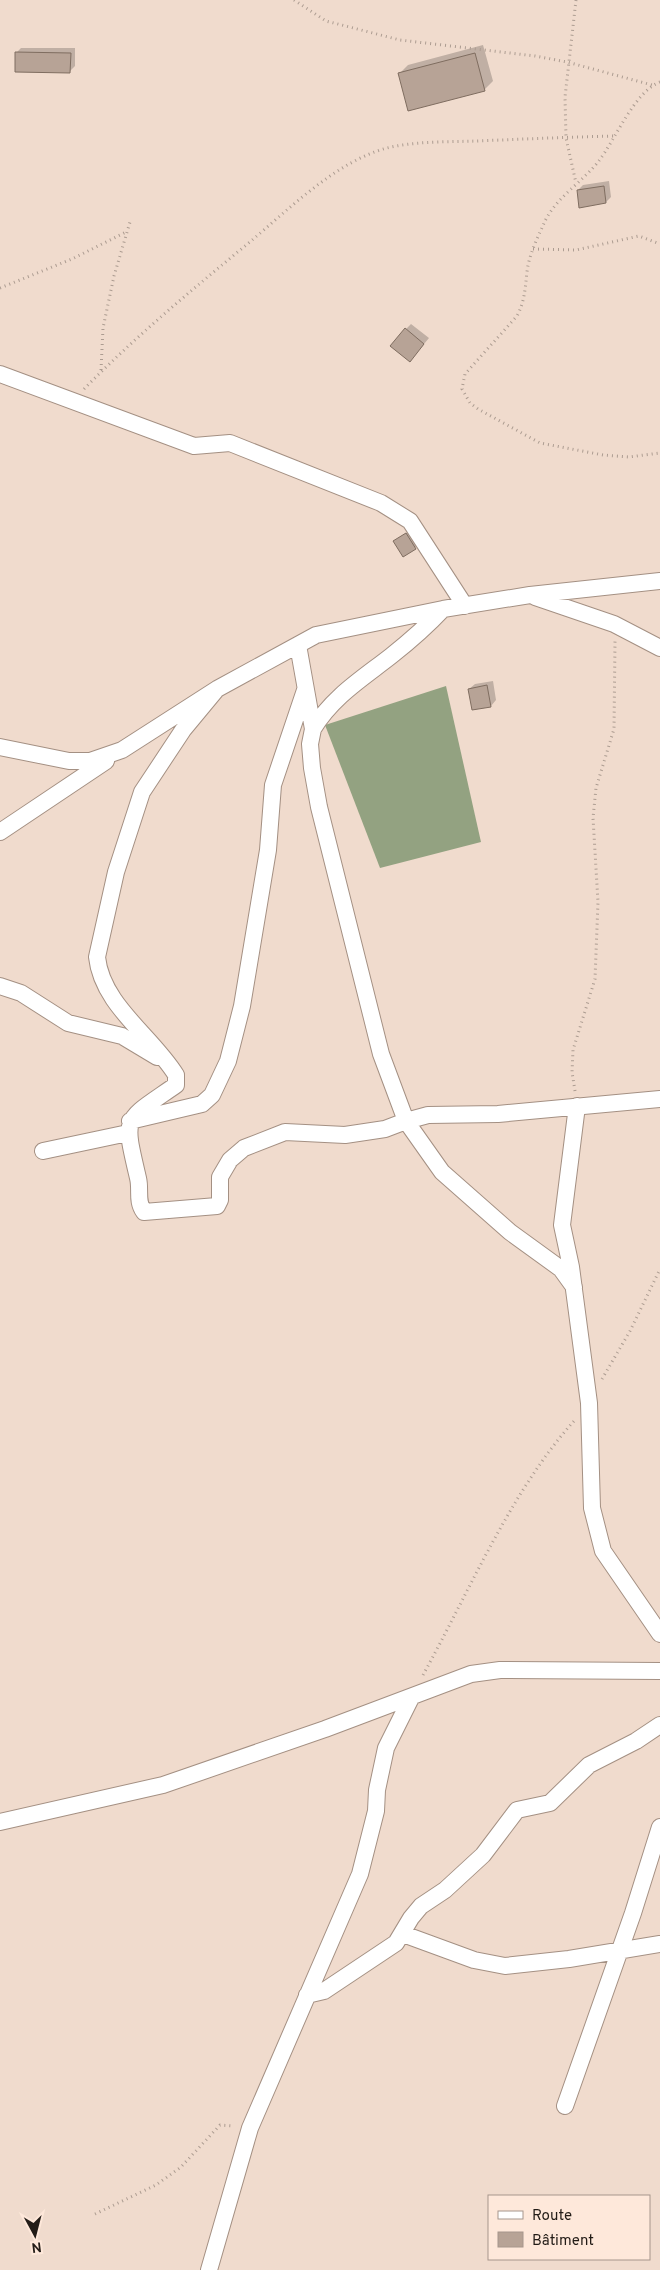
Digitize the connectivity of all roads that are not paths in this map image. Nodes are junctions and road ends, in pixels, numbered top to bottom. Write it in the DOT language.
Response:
graph roads {
  1 [pos="0,374"];
  2 [pos="660,581"];
  3 [pos="530,595"];
  4 [pos="465,606"];
  5 [pos="443,610"];
  6 [pos="298,645"];
  7 [pos="660,648"];
  8 [pos="306,688"];
  9 [pos="217,689"];
  10 [pos="313,729"];
  11 [pos="0,747"];
  12 [pos="122,750"];
  13 [pos="0,832"];
  14 [pos="0,986"];
  15 [pos="170,1065"];
  16 [pos="660,1099"];
  17 [pos="577,1106"];
  18 [pos="406,1121"];
  19 [pos="128,1128"];
  20 [pos="43,1151"];
  21 [pos="574,1287"];
  22 [pos="660,1634"];
  23 [pos="660,1671"];
  24 [pos="411,1698"];
  25 [pos="660,1725"];
  26 [pos="0,1822"];
  27 [pos="660,1827"];
  28 [pos="403,1934"];
  29 [pos="660,1944"];
  30 [pos="620,1950"];
  31 [pos="307,1995"];
  32 [pos="565,2106"];
  33 [pos="209,2270"];
  1 -- 4 [label="street"];
  2 -- 3 [label="street"];
  3 -- 4 [label="street"];
  3 -- 7 [label="street"];
  4 -- 5 [label="street"];
  5 -- 6 [label="street"];
  5 -- 10 [label="street"];
  6 -- 8 [label="street"];
  6 -- 9 [label="street"];
  8 -- 10 [label="street"];
  8 -- 19 [label="street"];
  9 -- 12 [label="street"];
  9 -- 15 [label="street"];
  10 -- 18 [label="street"];
  11 -- 12 [label="street"];
  12 -- 13 [label="street"];
  14 -- 15 [label="street"];
  15 -- 19 [label="street"];
  16 -- 17 [label="street"];
  17 -- 18 [label="street"];
  17 -- 21 [label="street"];
  18 -- 19 [label="street"];
  18 -- 21 [label="street"];
  19 -- 20 [label="street"];
  21 -- 22 [label="street"];
  23 -- 24 [label="street"];
  24 -- 26 [label="street"];
  24 -- 31 [label="street"];
  25 -- 28 [label="street"];
  27 -- 30 [label="street"];
  28 -- 30 [label="street"];
  28 -- 31 [label="street"];
  29 -- 30 [label="street"];
  30 -- 32 [label="street"];
  31 -- 33 [label="street"];
}
